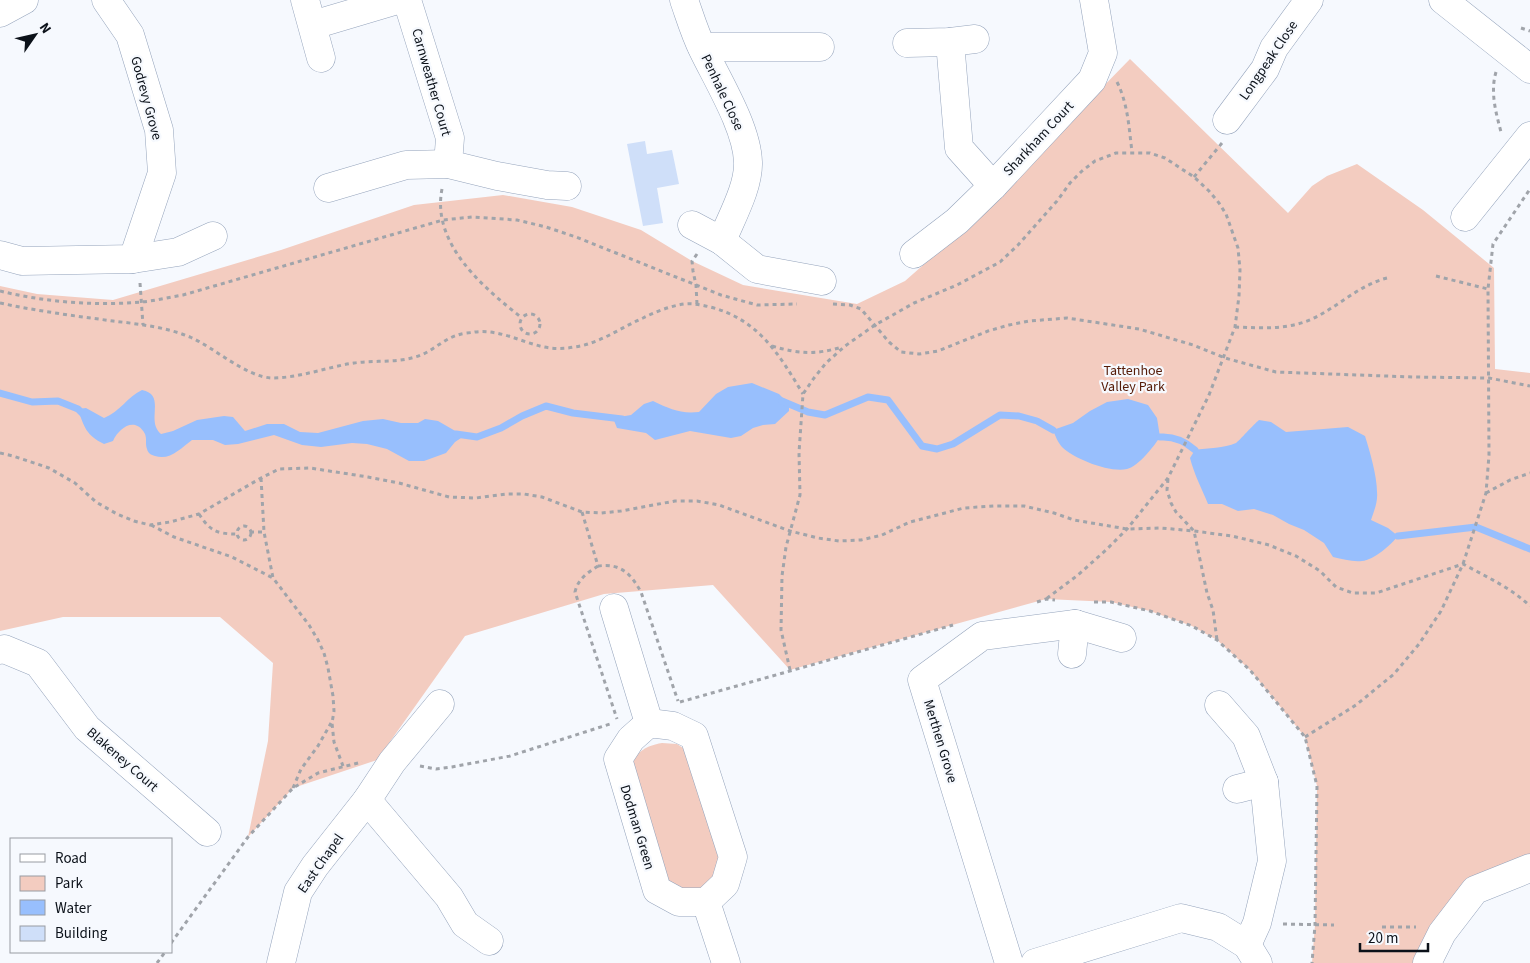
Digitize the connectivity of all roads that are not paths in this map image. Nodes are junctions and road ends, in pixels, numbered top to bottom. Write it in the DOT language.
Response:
graph roads {
  1 [pos="24,0"];
  2 [pos="106,0"];
  3 [pos="398,0"];
  4 [pos="407,0"];
  5 [pos="684,0"];
  6 [pos="1094,0"];
  7 [pos="1310,0"];
  8 [pos="1443,0"];
  9 [pos="0,13"];
  10 [pos="309,13"];
  11 [pos="907,42"];
  12 [pos="702,47"];
  13 [pos="820,47"];
  14 [pos="321,58"];
  15 [pos="1530,69"];
  16 [pos="1227,120"];
  17 [pos="1524,143"];
  18 [pos="448,164"];
  19 [pos="567,186"];
  20 [pos="993,186"];
  21 [pos="328,188"];
  22 [pos="1465,217"];
  23 [pos="213,236"];
  24 [pos="914,254"];
  25 [pos="0,255"];
  26 [pos="133,259"];
  27 [pos="827,292"];
  28 [pos="614,608"];
  29 [pos="1070,612"];
  30 [pos="1122,638"];
  31 [pos="0,650"];
  32 [pos="1072,654"];
  33 [pos="440,704"];
  34 [pos="1219,705"];
  35 [pos="649,724"];
  36 [pos="1264,782"];
  37 [pos="1236,789"];
  38 [pos="367,800"];
  39 [pos="207,832"];
  40 [pos="1530,868"];
  41 [pos="706,902"];
  42 [pos="489,941"];
  43 [pos="1254,944"];
  44 [pos="281,963"];
  45 [pos="726,963"];
  46 [pos="1009,963"];
  47 [pos="1035,963"];
  48 [pos="1427,963"];
  1 -- 9 [label="street"];
  2 -- 26 [label="street, Godrevy Grove"];
  3 -- 10 [label="street"];
  4 -- 18 [label="street, Carnweather Court"];
  5 -- 12 [label="street, Penhale Close"];
  6 -- 20 [label="street, Sharkham Court"];
  7 -- 16 [label="street, Longpeak Close"];
  8 -- 15 [label="street"];
  10 -- 14 [label="street"];
  11 -- 20 [label="street, Sharkham Court"];
  12 -- 13 [label="street"];
  12 -- 27 [label="street, Penhale Close"];
  17 -- 22 [label="street"];
  18 -- 19 [label="street"];
  18 -- 21 [label="street"];
  20 -- 24 [label="street"];
  23 -- 26 [label="street"];
  25 -- 26 [label="street"];
  28 -- 35 [label="street"];
  29 -- 30 [label="street, Merthen Grove"];
  29 -- 32 [label="street"];
  29 -- 46 [label="street, Merthen Grove"];
  31 -- 39 [label="street, Blakeney Court"];
  33 -- 38 [label="street, East Chapel"];
  34 -- 36 [label="street"];
  35 -- 41 [label="street"];
  35 -- 41 [label="street, Dodman Green"];
  36 -- 37 [label="street"];
  36 -- 43 [label="street"];
  38 -- 42 [label="street"];
  38 -- 44 [label="street, East Chapel"];
  40 -- 48 [label="street"];
  41 -- 45 [label="street"];
  43 -- 47 [label="street"];
}
